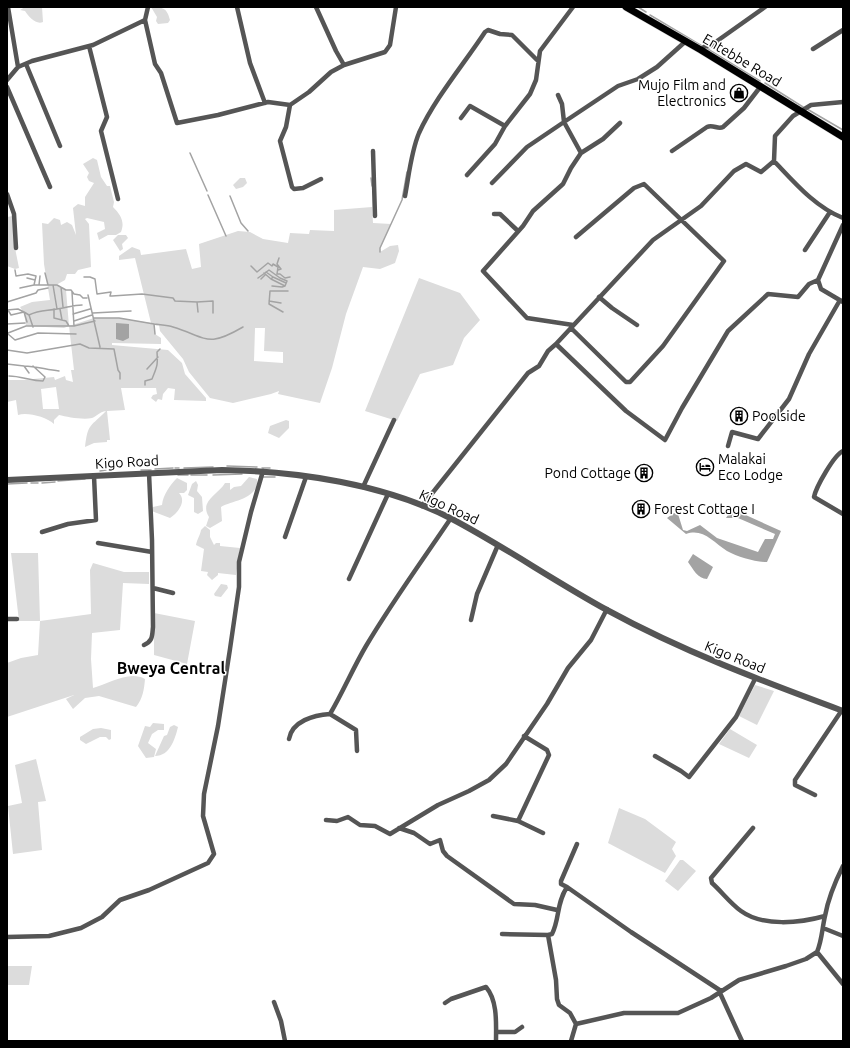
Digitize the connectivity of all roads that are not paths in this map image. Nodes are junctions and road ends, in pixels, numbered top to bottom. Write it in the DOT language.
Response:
graph roads {
  1 [pos="8,7"];
  2 [pos="148,7"];
  3 [pos="237,7"];
  4 [pos="316,7"];
  5 [pos="396,7"];
  6 [pos="573,7"];
  7 [pos="765,7"];
  8 [pos="630,8"];
  9 [pos="146,20"];
  10 [pos="843,30"];
  11 [pos="686,41"];
  12 [pos="89,46"];
  13 [pos="813,48"];
  14 [pos="701,50"];
  15 [pos="537,60"];
  16 [pos="26,64"];
  17 [pos="344,65"];
  18 [pos="18,67"];
  19 [pos="7,80"];
  20 [pos="761,86"];
  21 [pos="7,87"];
  22 [pos="558,95"];
  23 [pos="843,102"];
  24 [pos="264,103"];
  25 [pos="290,105"];
  26 [pos="801,112"];
  27 [pos="462,118"];
  28 [pos="564,122"];
  29 [pos="620,122"];
  30 [pos="505,126"];
  31 [pos="843,137"];
  32 [pos="60,146"];
  33 [pos="373,151"];
  34 [pos="672,151"];
  35 [pos="581,153"];
  36 [pos="774,161"];
  37 [pos="467,175"];
  38 [pos="321,179"];
  39 [pos="492,183"];
  40 [pos="50,187"];
  41 [pos="7,194"];
  42 [pos="405,196"];
  43 [pos="118,199"];
  44 [pos="830,212"];
  45 [pos="494,214"];
  46 [pos="375,216"];
  47 [pos="843,218"];
  48 [pos="682,221"];
  49 [pos="843,225"];
  50 [pos="518,231"];
  51 [pos="576,237"];
  52 [pos="16,248"];
  53 [pos="805,250"];
  54 [pos="818,280"];
  55 [pos="599,297"];
  56 [pos="841,301"];
  57 [pos="572,326"];
  58 [pos="637,326"];
  59 [pos="556,344"];
  60 [pos="394,420"];
  61 [pos="728,446"];
  62 [pos="843,451"];
  63 [pos="263,471"];
  64 [pos="149,473"];
  65 [pos="94,476"];
  66 [pos="306,477"];
  67 [pos="7,480"];
  68 [pos="363,487"];
  69 [pos="388,494"];
  70 [pos="422,506"];
  71 [pos="843,514"];
  72 [pos="451,518"];
  73 [pos="42,532"];
  74 [pos="285,537"];
  75 [pos="98,543"];
  76 [pos="498,545"];
  77 [pos="152,552"];
  78 [pos="349,579"];
  79 [pos="153,588"];
  80 [pos="173,593"];
  81 [pos="607,609"];
  82 [pos="7,619"];
  83 [pos="17,619"];
  84 [pos="471,620"];
  85 [pos="144,645"];
  86 [pos="755,679"];
  87 [pos="843,710"];
  88 [pos="330,714"];
  89 [pos="524,736"];
  90 [pos="288,739"];
  91 [pos="357,751"];
  92 [pos="655,756"];
  93 [pos="815,795"];
  94 [pos="493,816"];
  95 [pos="326,820"];
  96 [pos="518,821"];
  97 [pos="399,828"];
  98 [pos="753,828"];
  99 [pos="543,833"];
  100 [pos="577,844"];
  101 [pos="843,866"];
  102 [pos="567,887"];
  103 [pos="557,910"];
  104 [pos="825,916"];
  105 [pos="823,928"];
  106 [pos="502,934"];
  107 [pos="548,935"];
  108 [pos="843,936"];
  109 [pos="7,937"];
  110 [pos="817,952"];
  111 [pos="843,984"];
  112 [pos="720,992"];
  113 [pos="274,1002"];
  114 [pos="445,1003"];
  115 [pos="576,1024"];
  116 [pos="522,1027"];
  117 [pos="496,1032"];
  118 [pos="285,1041"];
  119 [pos="496,1041"];
  120 [pos="571,1041"];
  121 [pos="742,1041"];
  1 -- 18 [label="street"];
  2 -- 9 [label="street"];
  3 -- 24 [label="street"];
  4 -- 17 [label="street"];
  5 -- 17 [label="street"];
  6 -- 15 [label="street"];
  7 -- 14 [label="street"];
  8 -- 11 [label="main road, Entebbe Road"];
  9 -- 12 [label="street"];
  9 -- 24 [label="street"];
  10 -- 13 [label="street"];
  11 -- 14 [label="main road, Entebbe Road"];
  11 -- 28 [label="street"];
  12 -- 16 [label="street"];
  12 -- 43 [label="street"];
  14 -- 20 [label="main road, Entebbe Road"];
  15 -- 30 [label="street"];
  15 -- 42 [label="street"];
  16 -- 18 [label="street"];
  16 -- 32 [label="street"];
  17 -- 25 [label="street"];
  18 -- 19 [label="street"];
  20 -- 26 [label="main road, Entebbe Road"];
  20 -- 34 [label="street"];
  21 -- 40 [label="street"];
  22 -- 28 [label="street"];
  23 -- 26 [label="street"];
  24 -- 25 [label="street"];
  25 -- 38 [label="street"];
  26 -- 31 [label="main road, Entebbe Road"];
  26 -- 36 [label="street"];
  27 -- 30 [label="street"];
  28 -- 35 [label="street"];
  28 -- 39 [label="street"];
  29 -- 35 [label="street"];
  30 -- 37 [label="street"];
  33 -- 46 [label="street"];
  35 -- 50 [label="street"];
  36 -- 44 [label="street"];
  36 -- 48 [label="street"];
  41 -- 52 [label="street"];
  44 -- 47 [label="street"];
  44 -- 53 [label="street"];
  45 -- 50 [label="street"];
  48 -- 51 [label="street"];
  48 -- 55 [label="street"];
  48 -- 57 [label="street"];
  49 -- 54 [label="street"];
  50 -- 57 [label="street"];
  54 -- 56 [label="street"];
  54 -- 59 [label="street"];
  55 -- 57 [label="street"];
  55 -- 58 [label="street"];
  56 -- 61 [label="street"];
  57 -- 59 [label="street"];
  59 -- 70 [label="street"];
  60 -- 68 [label="street"];
  62 -- 71 [label="street"];
  63 -- 64 [label="street, Kigo Road"];
  63 -- 66 [label="street, Kigo Road"];
  63 -- 109 [label="street"];
  64 -- 65 [label="street, Kigo Road"];
  64 -- 77 [label="street"];
  65 -- 67 [label="street, Kigo Road"];
  65 -- 73 [label="street"];
  66 -- 68 [label="street, Kigo Road"];
  66 -- 74 [label="street"];
  68 -- 69 [label="street, Kigo Road"];
  69 -- 70 [label="street, Kigo Road"];
  69 -- 78 [label="street"];
  70 -- 72 [label="street, Kigo Road"];
  72 -- 76 [label="street, Kigo Road"];
  72 -- 88 [label="street"];
  75 -- 77 [label="street"];
  76 -- 81 [label="street, Kigo Road"];
  76 -- 84 [label="street"];
  77 -- 79 [label="street"];
  79 -- 80 [label="street"];
  79 -- 85 [label="street"];
  81 -- 86 [label="street, Kigo Road"];
  81 -- 89 [label="street"];
  82 -- 83 [label="street"];
  86 -- 87 [label="street, Kigo Road"];
  86 -- 92 [label="street"];
  87 -- 93 [label="street"];
  88 -- 90 [label="street"];
  88 -- 91 [label="street"];
  89 -- 96 [label="street"];
  89 -- 97 [label="street"];
  94 -- 96 [label="street"];
  95 -- 97 [label="street"];
  96 -- 99 [label="street"];
  97 -- 103 [label="street"];
  98 -- 104 [label="street"];
  100 -- 102 [label="street"];
  101 -- 104 [label="street"];
  102 -- 103 [label="street"];
  102 -- 112 [label="street"];
  103 -- 107 [label="street"];
  104 -- 105 [label="street"];
  105 -- 108 [label="street"];
  105 -- 110 [label="street"];
  106 -- 107 [label="street"];
  107 -- 115 [label="street"];
  110 -- 111 [label="street"];
  110 -- 112 [label="street"];
  112 -- 115 [label="street"];
  112 -- 121 [label="street"];
  113 -- 118 [label="street"];
  114 -- 117 [label="street"];
  115 -- 120 [label="street"];
  116 -- 117 [label="street"];
  117 -- 119 [label="street"];
}
